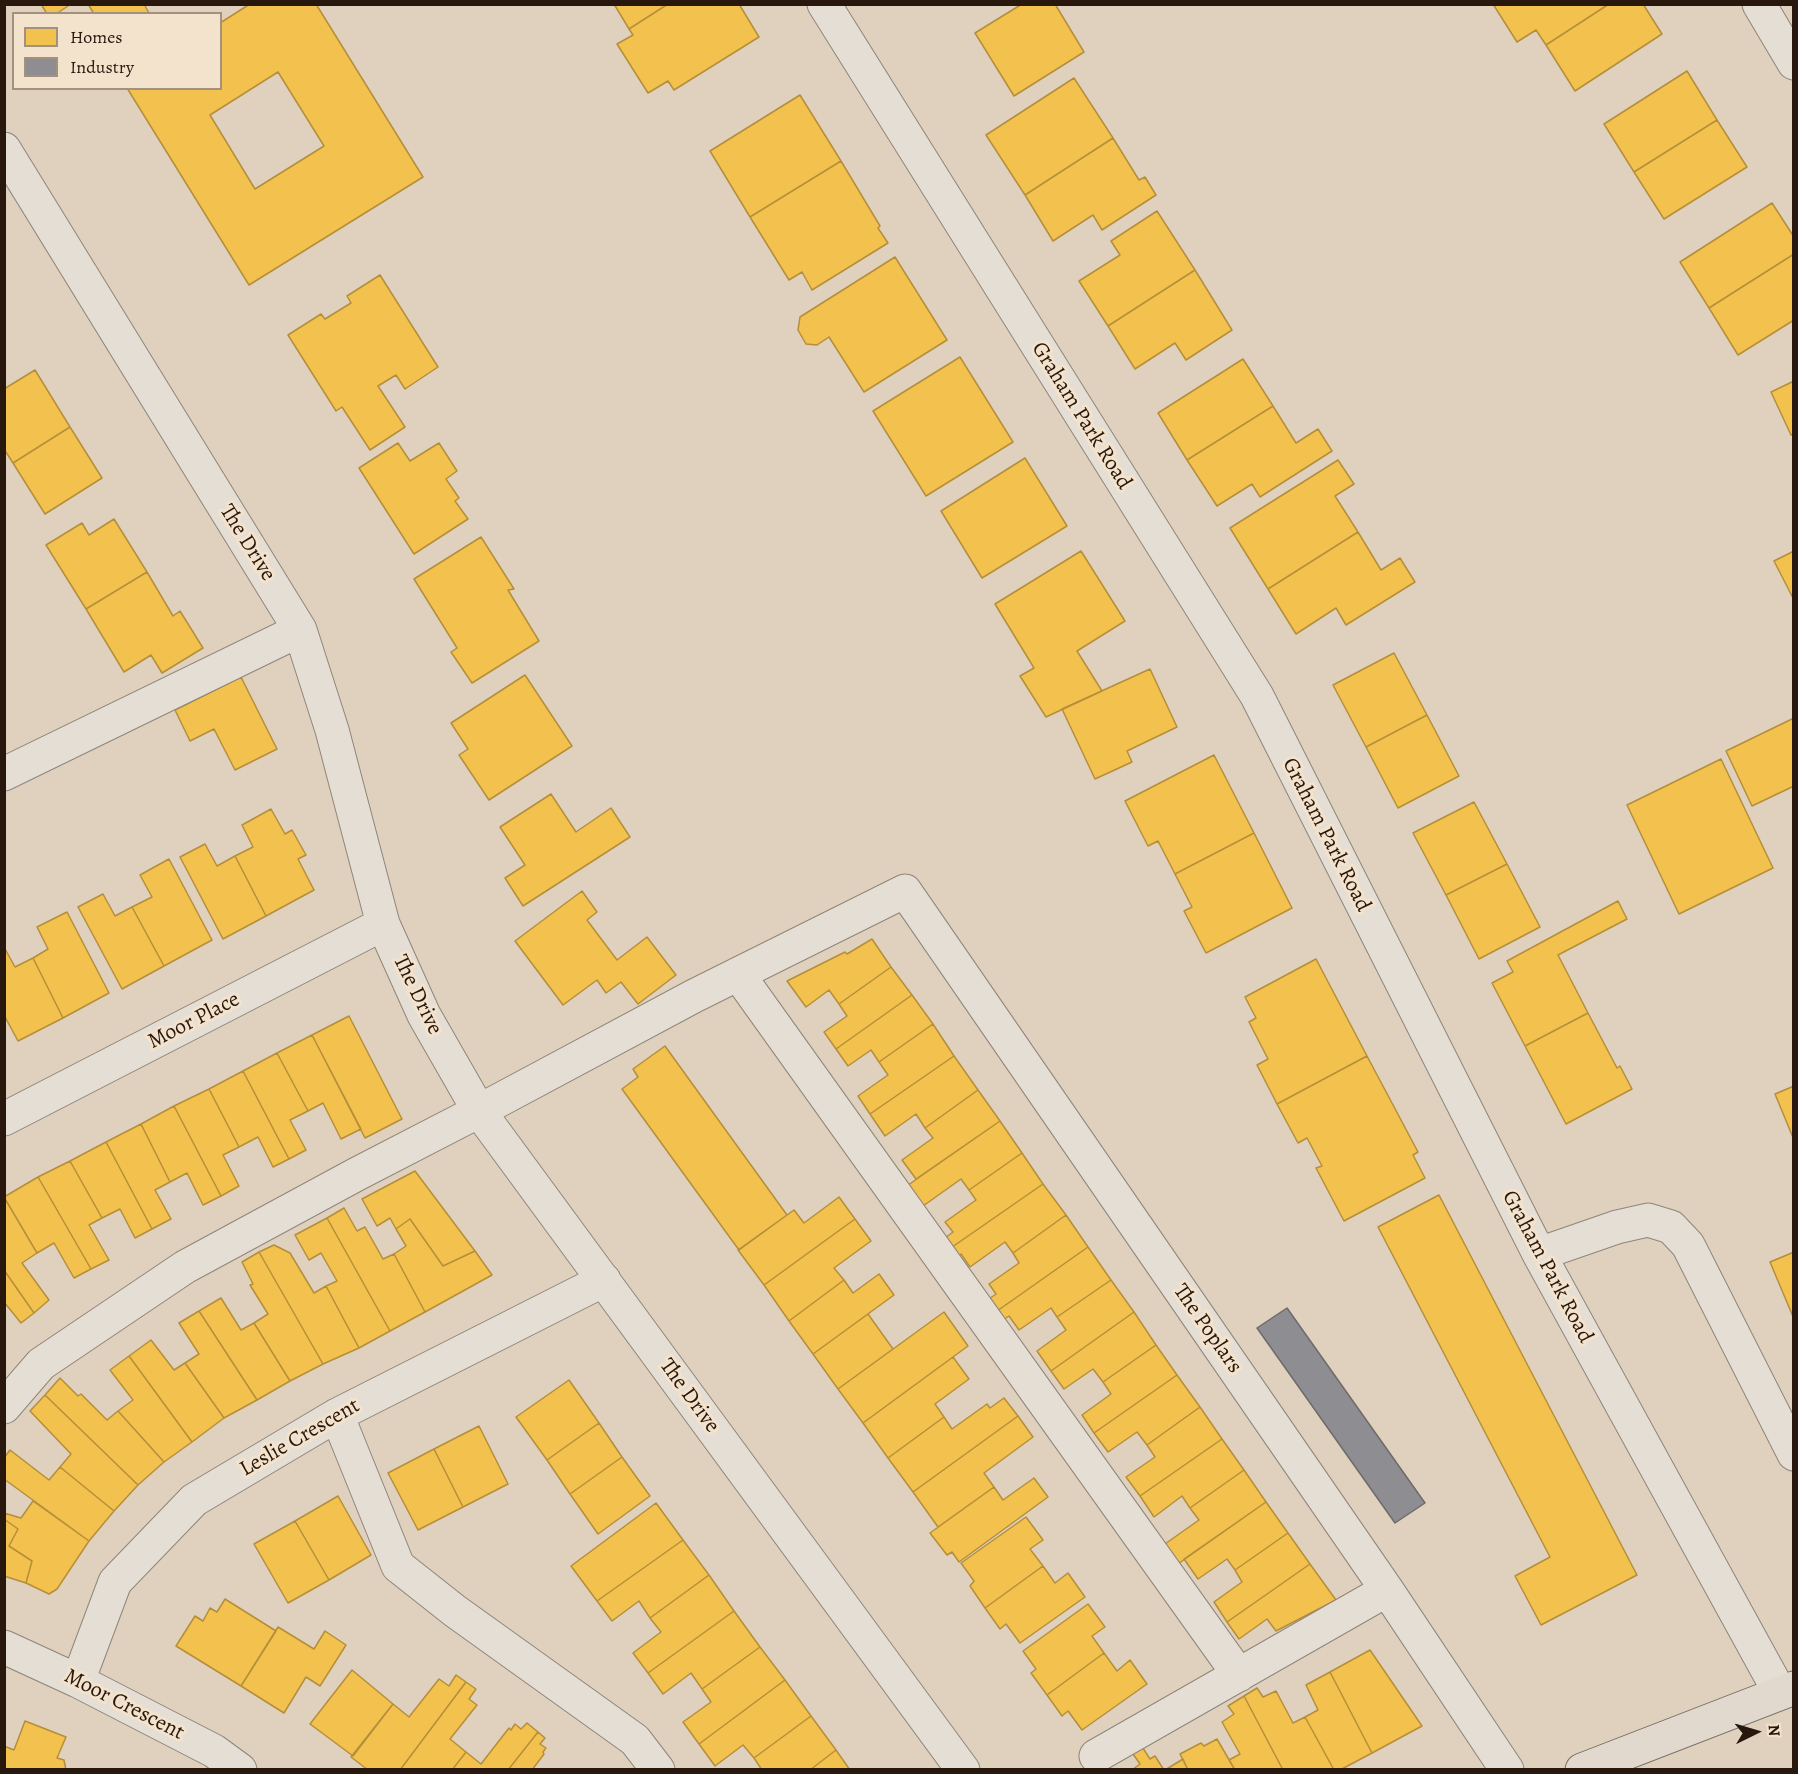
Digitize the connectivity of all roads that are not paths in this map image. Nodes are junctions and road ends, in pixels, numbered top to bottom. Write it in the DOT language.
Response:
graph roads {
  1 [pos="824,4"];
  2 [pos="1759,4"];
  3 [pos="1794,63"];
  4 [pos="4,149"];
  5 [pos="300,630"];
  6 [pos="4,774"];
  7 [pos="383,924"];
  8 [pos="738,974"];
  9 [pos="479,1111"];
  10 [pos="4,1119"];
  11 [pos="1539,1254"];
  12 [pos="604,1280"];
  13 [pos="4,1407"];
  14 [pos="337,1414"];
  15 [pos="1794,1454"];
  16 [pos="1387,1590"];
  17 [pos="4,1647"];
  18 [pos="1239,1674"];
  19 [pos="78,1681"];
  20 [pos="1787,1691"];
  21 [pos="1096,1756"];
  22 [pos="240,1770"];
  23 [pos="658,1770"];
  24 [pos="963,1770"];
  25 [pos="1507,1770"];
  26 [pos="1582,1770"];
  1 -- 11 [label="street, Graham Park Road"];
  2 -- 3 [label="street"];
  4 -- 5 [label="street, The Drive"];
  5 -- 6 [label="street"];
  5 -- 7 [label="street, The Drive"];
  7 -- 9 [label="street, The Drive"];
  7 -- 10 [label="street, Moor Place"];
  8 -- 9 [label="street"];
  8 -- 16 [label="street, The Poplars"];
  8 -- 18 [label="street"];
  9 -- 12 [label="street, The Drive"];
  9 -- 13 [label="street"];
  11 -- 15 [label="street"];
  11 -- 20 [label="street, Graham Park Road"];
  12 -- 14 [label="street, Leslie Crescent"];
  12 -- 24 [label="street, The Drive"];
  14 -- 19 [label="street, Leslie Crescent"];
  14 -- 23 [label="street"];
  16 -- 18 [label="street"];
  16 -- 25 [label="street, The Poplars"];
  17 -- 19 [label="street, Moor Crescent"];
  18 -- 21 [label="street"];
  19 -- 22 [label="street, Moor Crescent"];
  20 -- 26 [label="main road"];
}
